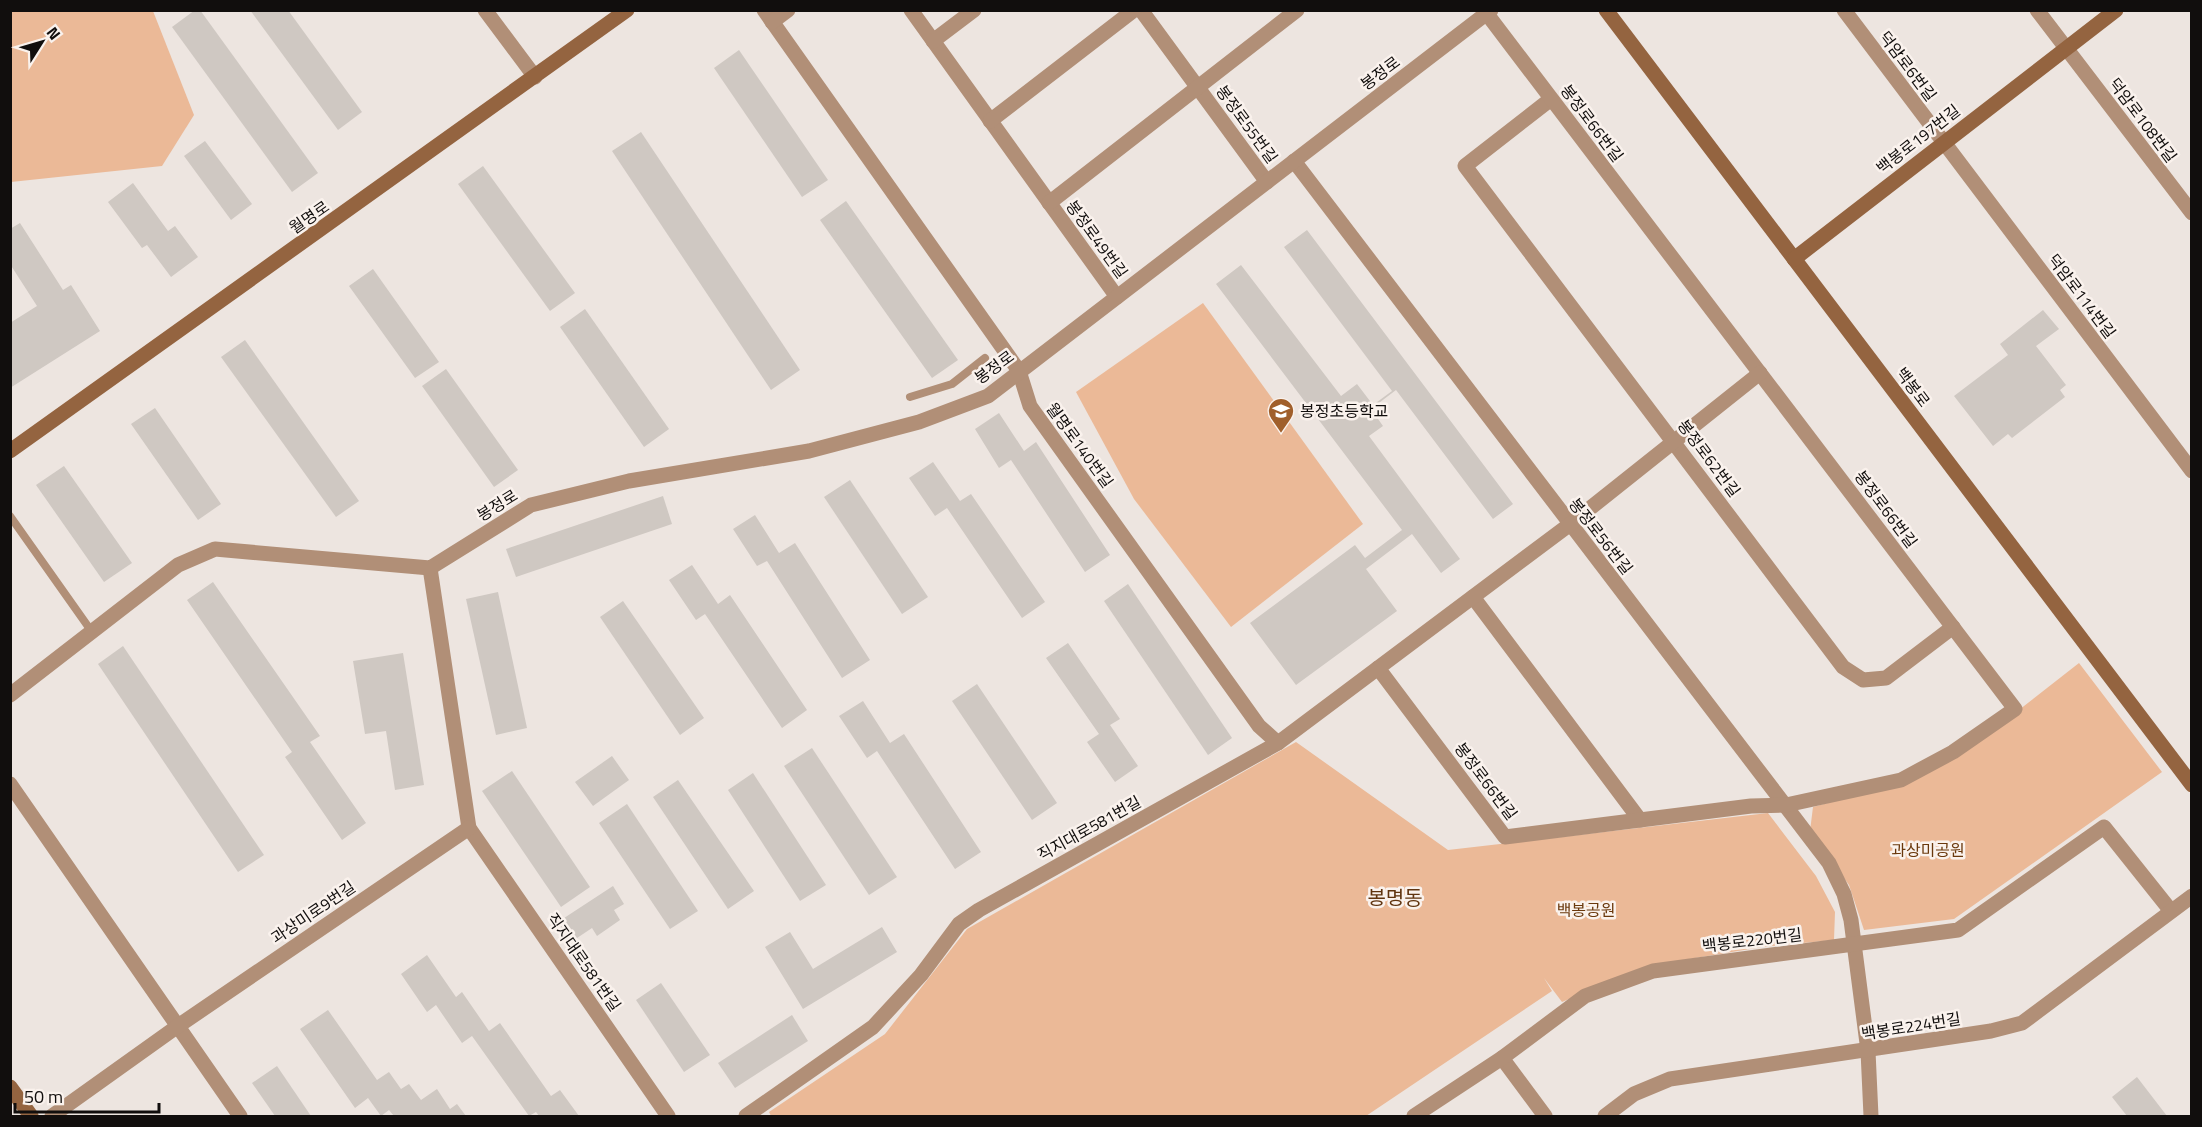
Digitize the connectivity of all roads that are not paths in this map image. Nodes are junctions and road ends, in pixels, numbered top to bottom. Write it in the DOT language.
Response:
graph roads {
  1 [pos="485,10"];
  2 [pos="627,10"];
  3 [pos="788,10"];
  4 [pos="910,10"];
  5 [pos="974,10"];
  6 [pos="1134,10"];
  7 [pos="1142,10"];
  8 [pos="1606,10"];
  9 [pos="1844,10"];
  10 [pos="2037,10"];
  11 [pos="2116,10"];
  12 [pos="1295,12"];
  13 [pos="1487,12"];
  14 [pos="768,16"];
  15 [pos="933,41"];
  16 [pos="2066,49"];
  17 [pos="535,78"];
  18 [pos="1198,87"];
  19 [pos="1551,99"];
  20 [pos="990,121"];
  21 [pos="1943,143"];
  22 [pos="1119,148"];
  23 [pos="1294,161"];
  24 [pos="1267,182"];
  25 [pos="1049,202"];
  26 [pos="2192,213"];
  27 [pos="1794,259"];
  28 [pos="1117,297"];
  29 [pos="985,358"];
  30 [pos="1019,371"];
  31 [pos="1760,373"];
  32 [pos="910,397"];
  33 [pos="1674,441"];
  34 [pos="10,451"];
  35 [pos="2192,471"];
  36 [pos="10,516"];
  37 [pos="1569,525"];
  38 [pos="430,568"];
  39 [pos="1473,597"];
  40 [pos="1953,627"];
  41 [pos="92,632"];
  42 [pos="1378,668"];
  43 [pos="10,695"];
  44 [pos="1278,743"];
  45 [pos="10,784"];
  46 [pos="2192,785"];
  47 [pos="1786,805"];
  48 [pos="1640,820"];
  49 [pos="469,828"];
  50 [pos="2192,896"];
  51 [pos="2171,911"];
  52 [pos="1855,945"];
  53 [pos="178,1026"];
  54 [pos="1868,1051"];
  55 [pos="1502,1058"];
  56 [pos="10,1087"];
  57 [pos="31,1116"];
  58 [pos="52,1116"];
  59 [pos="240,1116"];
  60 [pos="668,1116"];
  61 [pos="746,1116"];
  62 [pos="1414,1116"];
  63 [pos="1545,1116"];
  64 [pos="1605,1116"];
  65 [pos="1871,1116"];
  1 -- 17 [label="street"];
  2 -- 17 [label="street, 월명로"];
  3 -- 14 [label="street"];
  4 -- 15 [label="street, 봉정로49번길"];
  5 -- 15 [label="street"];
  6 -- 20 [label="street"];
  7 -- 18 [label="street, 봉정로55번길"];
  8 -- 27 [label="street, 백봉로"];
  9 -- 21 [label="street, 덕암로6번길"];
  10 -- 16 [label="street, 덕암로108번길"];
  11 -- 16 [label="street, 백봉로197번길"];
  12 -- 18 [label="street, 봉정로55번길"];
  13 -- 19 [label="street, 봉정로66번길"];
  13 -- 23 [label="street, 봉정로"];
  14 -- 30 [label="street, 월명로140번길"];
  15 -- 20 [label="street, 봉정로49번길"];
  16 -- 21 [label="street, 백봉로197번길"];
  16 -- 26 [label="street, 덕암로108번길"];
  17 -- 34 [label="street, 월명로"];
  18 -- 22 [label="street, 봉정로55번길"];
  18 -- 24 [label="street, 봉정로55번길"];
  19 -- 31 [label="street, 봉정로66번길"];
  19 -- 33 [label="street, 봉정로62번길"];
  20 -- 25 [label="street, 봉정로49번길"];
  21 -- 27 [label="street, 백봉로197번길"];
  21 -- 35 [label="street, 덕암로114번길"];
  22 -- 25 [label="street, 봉정로49번길"];
  23 -- 24 [label="street, 봉정로"];
  23 -- 37 [label="street, 봉정로56번길"];
  24 -- 28 [label="street, 봉정로"];
  25 -- 28 [label="street, 봉정로49번길"];
  27 -- 46 [label="street, 백봉로"];
  28 -- 30 [label="street, 봉정로"];
  29 -- 32 [label="lane"];
  30 -- 38 [label="street, 봉정로"];
  30 -- 44 [label="street, 월명로140번길"];
  31 -- 33 [label="street, 직지대로581번길"];
  31 -- 40 [label="street, 봉정로66번길"];
  33 -- 37 [label="street, 직지대로581번길"];
  33 -- 40 [label="street, 봉정로62번길"];
  36 -- 41 [label="lane"];
  37 -- 39 [label="street, 직지대로581번길"];
  37 -- 47 [label="street, 봉정로56번길"];
  38 -- 41 [label="street"];
  38 -- 49 [label="street"];
  39 -- 42 [label="street, 직지대로581번길"];
  39 -- 48 [label="street"];
  40 -- 47 [label="street, 봉정로66번길"];
  41 -- 43 [label="street"];
  42 -- 44 [label="street, 직지대로581번길"];
  42 -- 48 [label="street, 봉정로66번길"];
  44 -- 61 [label="street, 직지대로581번길"];
  45 -- 53 [label="street"];
  47 -- 48 [label="street, 봉정로66번길"];
  47 -- 52 [label="street, 봉정로56번길"];
  49 -- 53 [label="street, 과상미로9번길"];
  49 -- 60 [label="street, 직지대로581번길"];
  50 -- 51 [label="street, 백봉로224번길"];
  51 -- 52 [label="street, 백봉로220번길"];
  51 -- 54 [label="street, 백봉로224번길"];
  52 -- 54 [label="street, 봉정로56번길"];
  52 -- 55 [label="street, 백봉로220번길"];
  53 -- 58 [label="street, 과상미로9번길"];
  53 -- 59 [label="street"];
  54 -- 64 [label="street, 백봉로224번길"];
  54 -- 65 [label="street, 봉정로56번길"];
  55 -- 62 [label="street, 백봉로220번길"];
  55 -- 63 [label="street"];
  56 -- 57 [label="street"];
}
